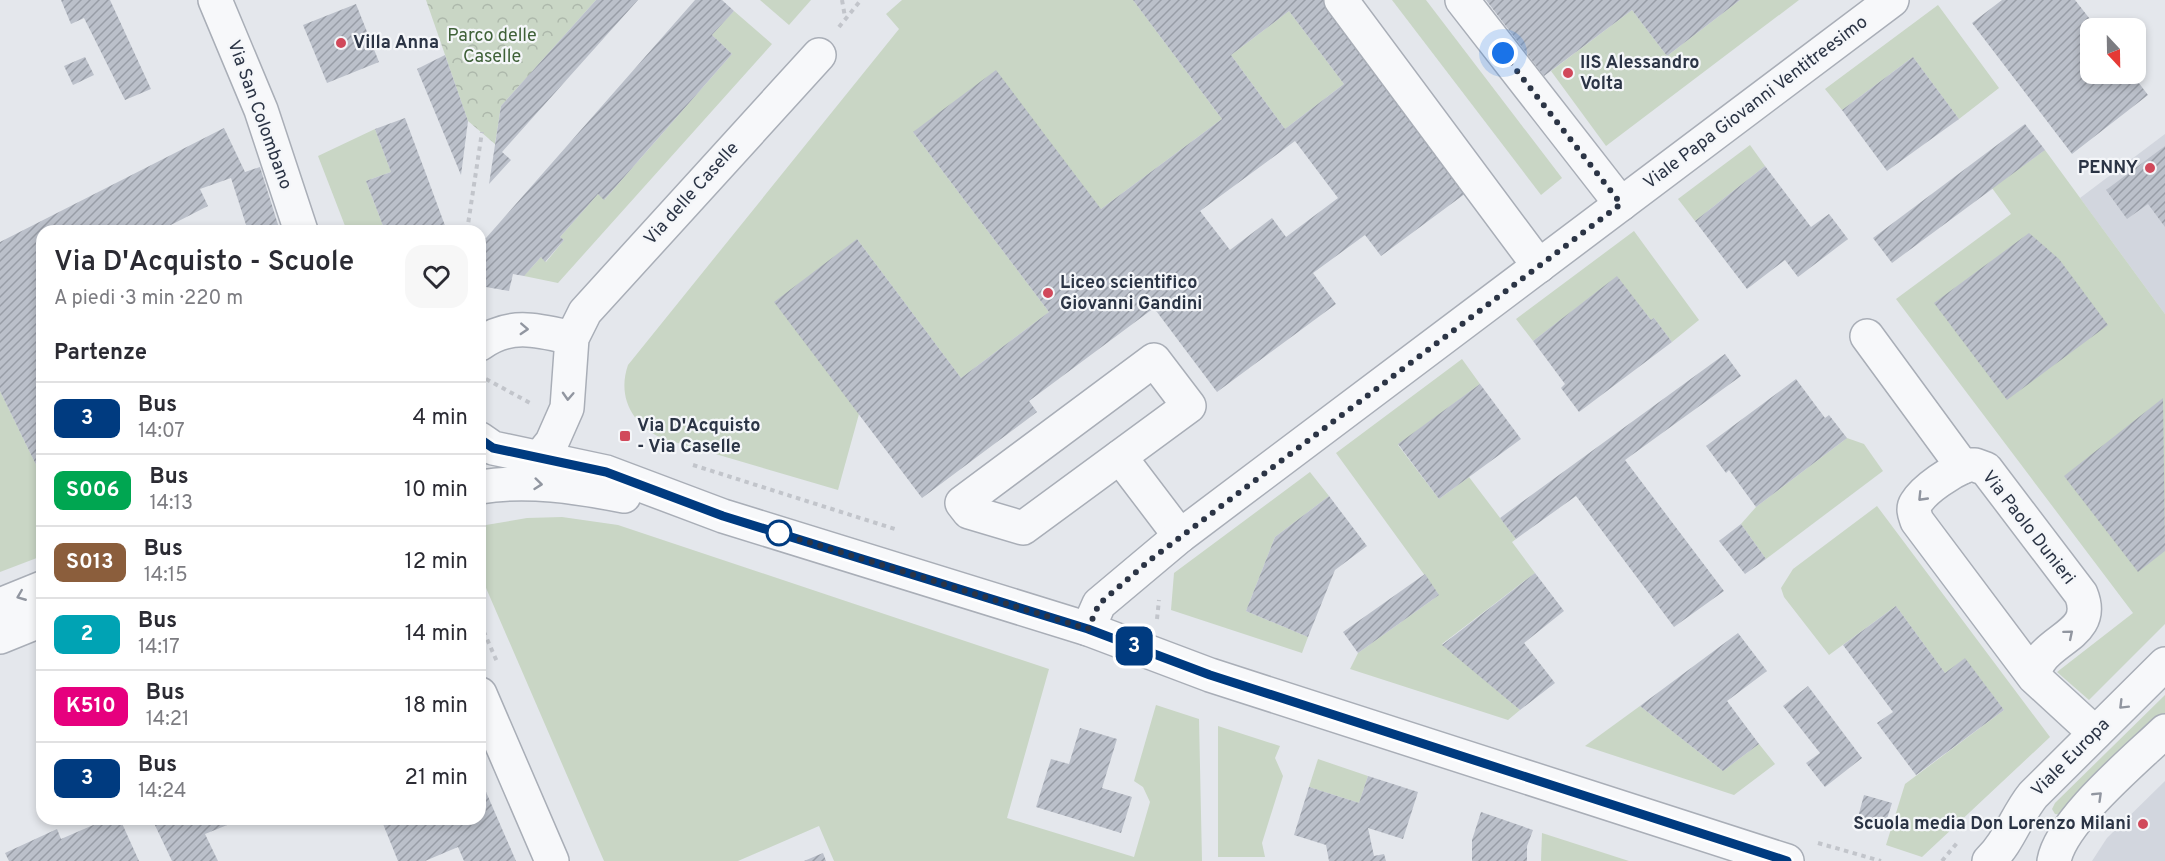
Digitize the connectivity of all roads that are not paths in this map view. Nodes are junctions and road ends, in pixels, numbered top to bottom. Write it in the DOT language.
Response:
graph roads {
  1 [pos="215,0"];
  2 [pos="1341,0"];
  3 [pos="1462,0"];
  4 [pos="1892,0"];
  5 [pos="819,55"];
  6 [pos="1621,204"];
  7 [pos="299,225"];
  8 [pos="1539,266"];
  9 [pos="1867,336"];
  10 [pos="572,338"];
  11 [pos="486,340"];
  12 [pos="486,443"];
  13 [pos="540,457"];
  14 [pos="1120,457"];
  15 [pos="1963,467"];
  16 [pos="486,486"];
  17 [pos="723,516"];
  18 [pos="1180,536"];
  19 [pos="36,590"];
  20 [pos="0,605"];
  21 [pos="36,622"];
  22 [pos="1088,629"];
  23 [pos="0,637"];
  24 [pos="2165,664"];
  25 [pos="2034,677"];
  26 [pos="486,708"];
  27 [pos="2165,731"];
  28 [pos="2095,733"];
  29 [pos="552,861"];
  30 [pos="1787,861"];
  31 [pos="1989,861"];
  32 [pos="2054,861"];
  1 -- 7 [label="street, Via San Colombano"];
  2 -- 8 [label="street"];
  3 -- 6 [label="street"];
  4 -- 6 [label="street, Viale Papa Giovanni Ventitreesimo"];
  5 -- 10 [label="street, Via delle Caselle"];
  6 -- 8 [label="street, Viale Papa Giovanni Ventitreesimo"];
  8 -- 18 [label="street, Viale Papa Giovanni Ventitreesimo"];
  9 -- 15 [label="street"];
  11 -- 10 [label="street, one-way"];
  10 -- 13 [label="street, Via delle Caselle, one-way"];
  12 -- 13 [label="street"];
  13 -- 17 [label="street"];
  14 -- 14 [label="street"];
  14 -- 18 [label="street"];
  15 -- 25 [label="street, Via Paolo Dunieri, one-way"];
  25 -- 15 [label="street, Via Paolo Dunieri, one-way"];
  16 -- 17 [label="street, one-way"];
  17 -- 22 [label="street"];
  18 -- 22 [label="street, Viale Papa Giovanni Ventitreesimo"];
  19 -- 20 [label="street, one-way"];
  21 -- 23 [label="street"];
  22 -- 30 [label="street"];
  24 -- 28 [label="street, Viale Europa, one-way"];
  25 -- 28 [label="street, Via Paolo Dunieri"];
  26 -- 29 [label="street"];
  32 -- 27 [label="street, one-way"];
  28 -- 31 [label="street, Viale Europa"];
}
